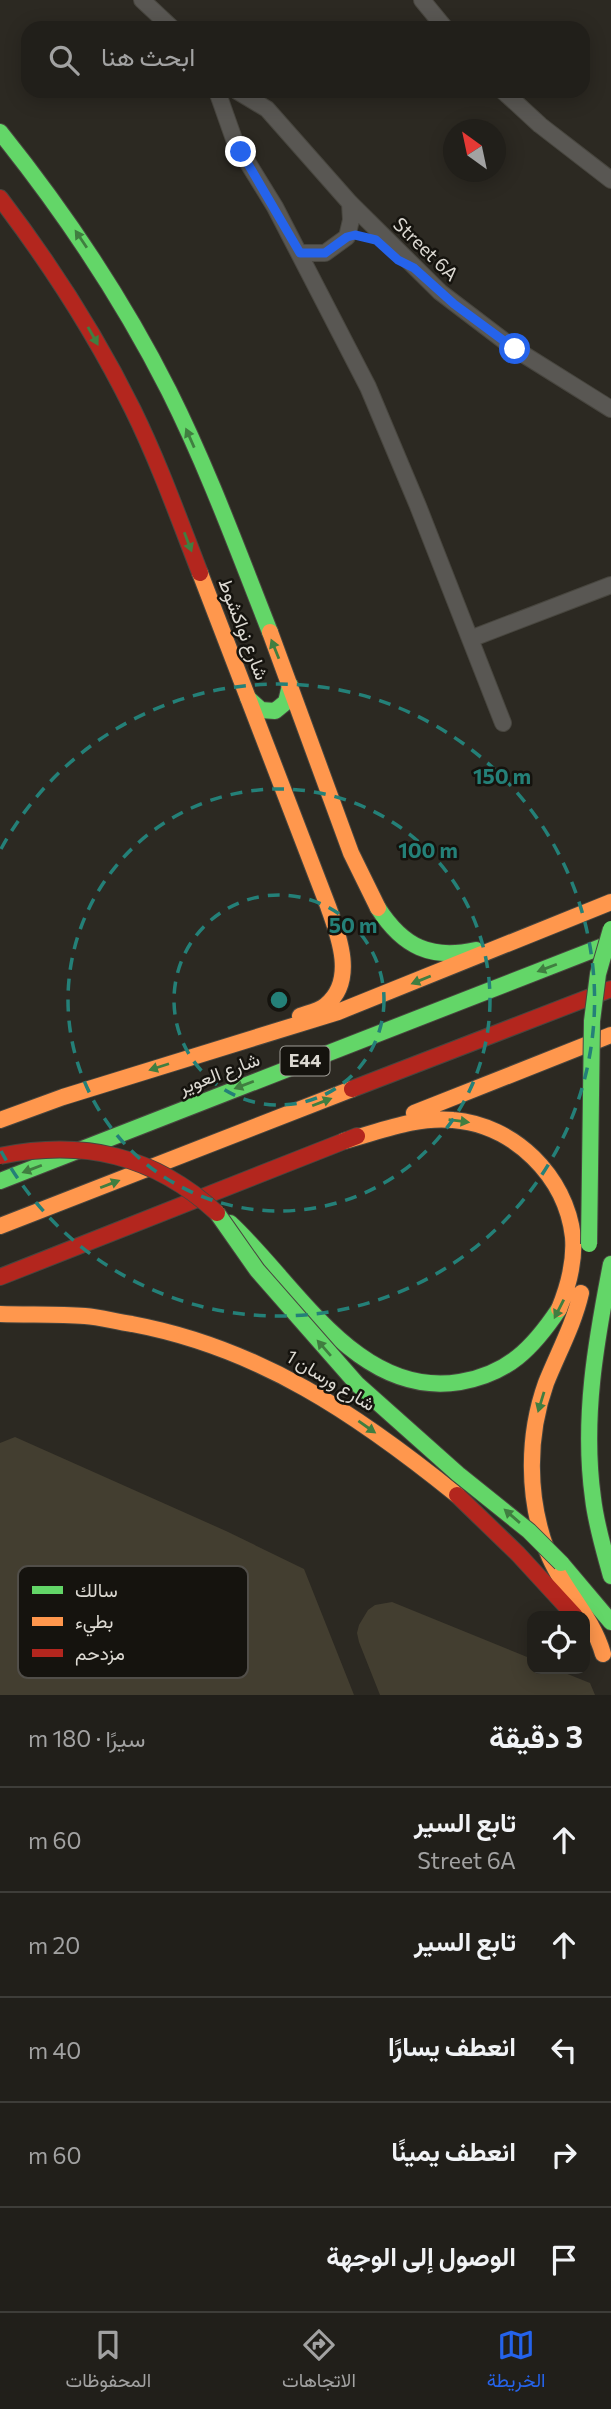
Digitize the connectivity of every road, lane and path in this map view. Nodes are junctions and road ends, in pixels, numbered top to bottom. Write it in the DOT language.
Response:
graph roads {
  1 [pos="142,0"];
  2 [pos="422,0"];
  3 [pos="164,21"];
  4 [pos="439,21"];
  5 [pos="219,98"];
  6 [pos="250,98"];
  7 [pos="511,98"];
  8 [pos="256,101"];
  9 [pos="226,120"];
  10 [pos="0,132"];
  11 [pos="611,180"];
  12 [pos="0,198"];
  13 [pos="349,203"];
  14 [pos="347,237"];
  15 [pos="300,253"];
  16 [pos="325,253"];
  17 [pos="414,268"];
  18 [pos="338,328"];
  19 [pos="611,409"];
  20 [pos="611,585"];
  21 [pos="470,639"];
  22 [pos="290,685"];
  23 [pos="248,698"];
  24 [pos="503,723"];
  25 [pos="611,902"];
  26 [pos="552,925"];
  27 [pos="611,929"];
  28 [pos="611,943"];
  29 [pos="611,989"];
  30 [pos="611,1035"];
  31 [pos="232,1043"];
  32 [pos="0,1120"];
  33 [pos="344,1141"];
  34 [pos="0,1156"];
  35 [pos="0,1181"];
  36 [pos="217,1213"];
  37 [pos="0,1226"];
  38 [pos="611,1264"];
  39 [pos="0,1277"];
  40 [pos="0,1314"];
  41 [pos="611,1576"];
  42 [pos="570,1611"];
  43 [pos="611,1622"];
  44 [pos="590,1635"];
  45 [pos="607,1659"];
  1 -- 3 [label="street"];
  2 -- 4 [label="street"];
  5 -- 9 [label="street"];
  6 -- 8 [label="street, Street 6A"];
  7 -- 11 [label="street"];
  8 -- 9 [label="street"];
  8 -- 13 [label="street, Street 6A"];
  9 -- 15 [label="street"];
  22 -- 10 [label="main road, شارع نواكشوط, one-way"];
  12 -- 23 [label="main road, شارع نواكشوط, one-way"];
  13 -- 14 [label="street"];
  13 -- 17 [label="street, Street 6A"];
  14 -- 16 [label="street"];
  14 -- 17 [label="street"];
  15 -- 16 [label="street"];
  15 -- 18 [label="street"];
  16 -- 18 [label="street"];
  17 -- 19 [label="street, Street 6A"];
  18 -- 21 [label="street"];
  20 -- 21 [label="street"];
  21 -- 24 [label="street"];
  22 -- 23 [label="main road"];
  22 -- 26 [label="main road, شارع نواكشوط"];
  23 -- 31 [label="main road, شارع نواكشوط"];
  25 -- 26 [label="main road"];
  26 -- 31 [label="main road, one-way"];
  27 -- 45 [label="main road, one-way, bridge"];
  28 -- 35 [label="main road, شارع العوير / E44, one-way"];
  37 -- 29 [label="main road, E44, one-way"];
  30 -- 33 [label="main road"];
  31 -- 32 [label="main road, one-way"];
  33 -- 36 [label="main road, one-way, bridge"];
  33 -- 39 [label="main road"];
  34 -- 36 [label="main road, bridge"];
  43 -- 36 [label="main road, one-way, bridge"];
  38 -- 41 [label="main road"];
  40 -- 42 [label="main road, شارع ورسان 1, one-way"];
  44 -- 45 [label="main road"];
}
